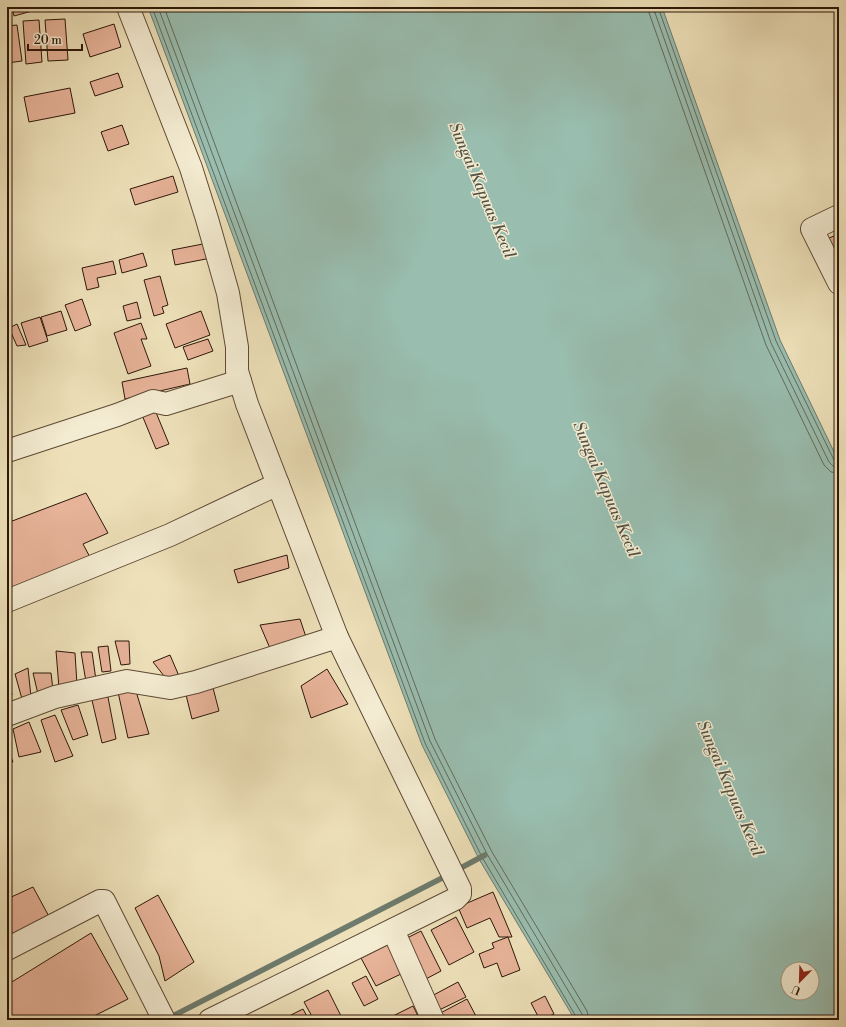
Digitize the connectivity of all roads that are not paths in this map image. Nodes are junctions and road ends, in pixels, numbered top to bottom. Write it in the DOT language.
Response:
graph roads {
  1 [pos="128,7"];
  2 [pos="839,216"];
  3 [pos="839,283"];
  4 [pos="240,381"];
  5 [pos="7,451"];
  6 [pos="278,484"];
  7 [pos="7,601"];
  8 [pos="337,637"];
  9 [pos="7,715"];
  10 [pos="393,930"];
  11 [pos="7,950"];
  12 [pos="160,1011"];
  13 [pos="210,1020"];
  14 [pos="433,1020"];
  1 -- 4 [label="street"];
  2 -- 3 [label="street"];
  4 -- 5 [label="street"];
  4 -- 6 [label="street"];
  6 -- 7 [label="street"];
  6 -- 8 [label="street"];
  8 -- 9 [label="street"];
  8 -- 10 [label="street"];
  10 -- 13 [label="street"];
  10 -- 14 [label="street"];
  11 -- 12 [label="street"];
}
